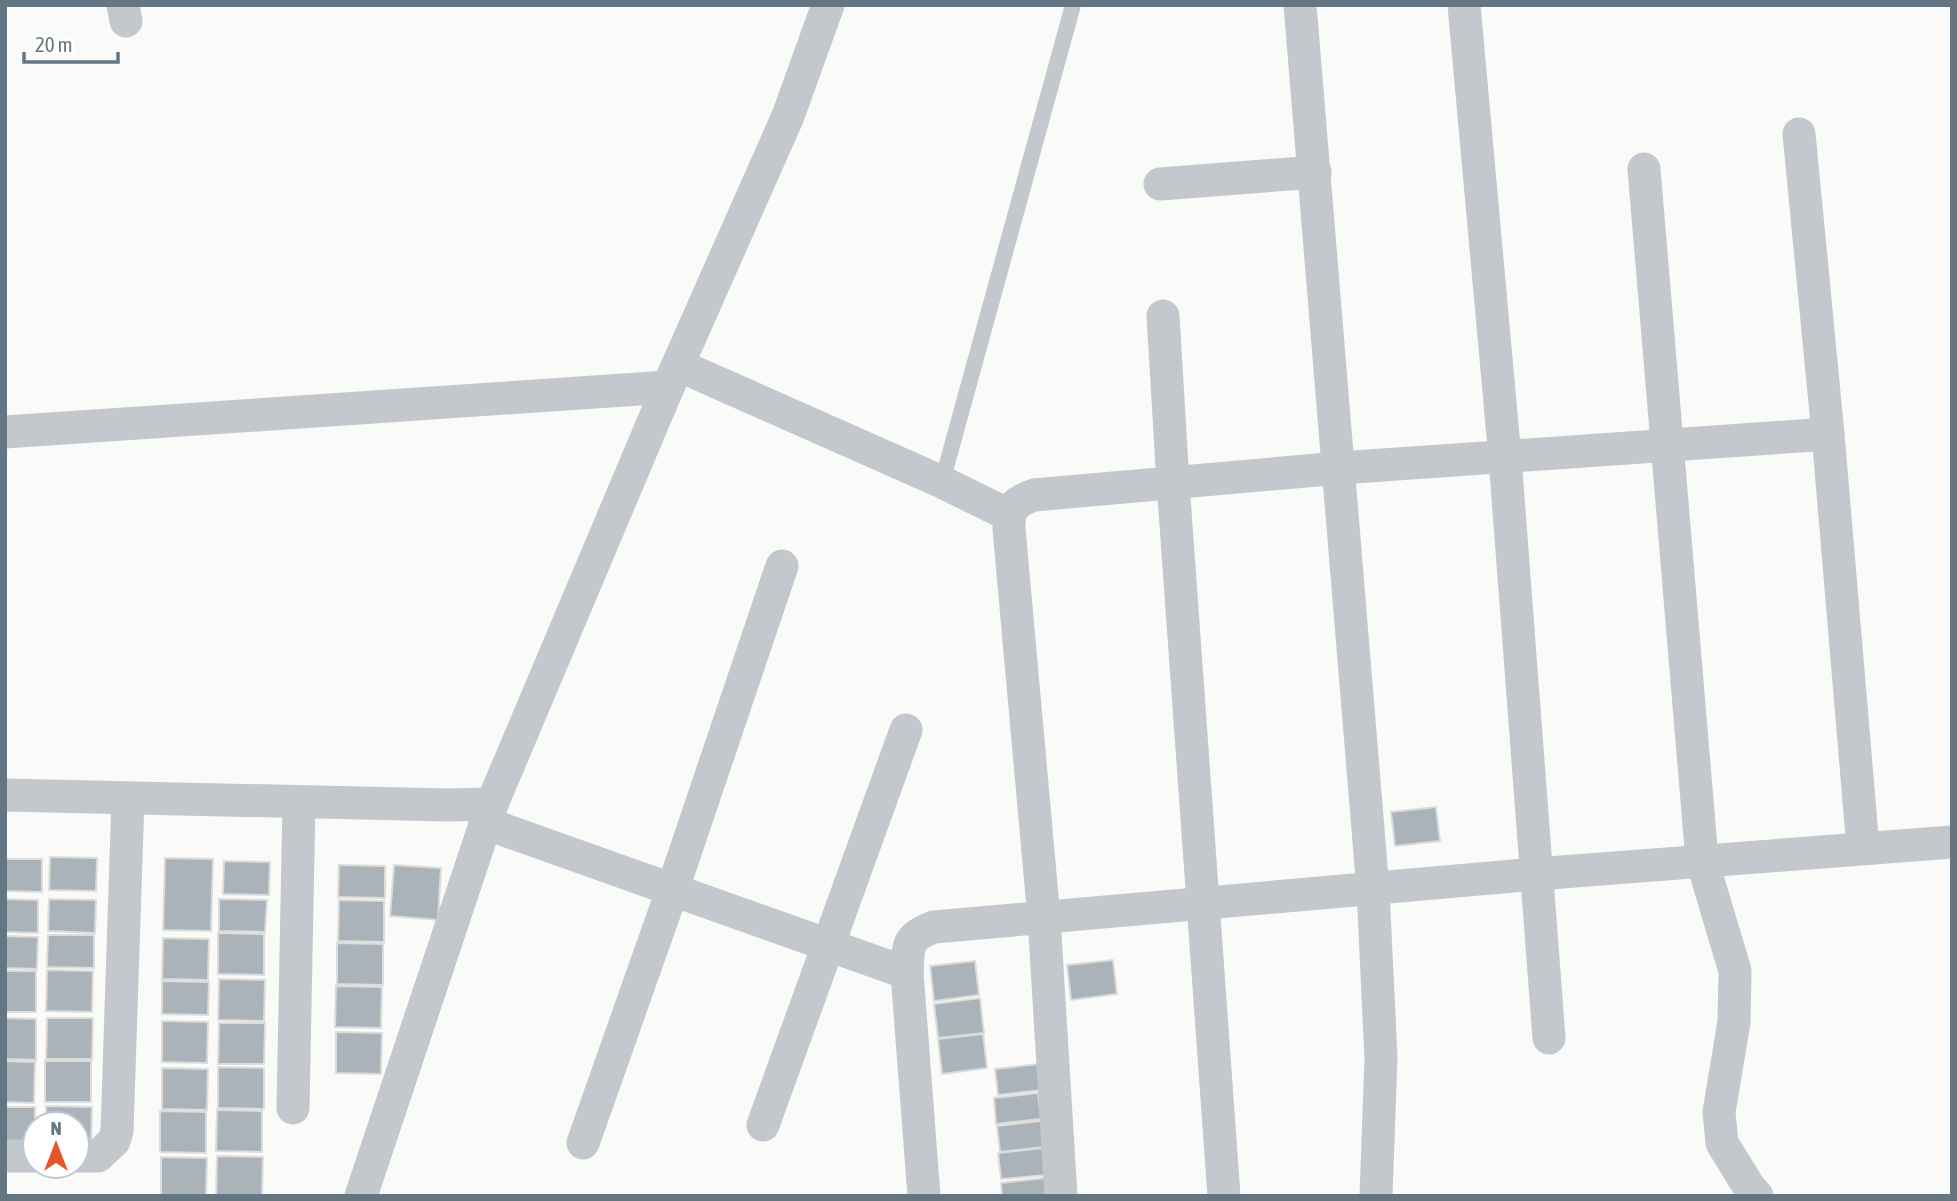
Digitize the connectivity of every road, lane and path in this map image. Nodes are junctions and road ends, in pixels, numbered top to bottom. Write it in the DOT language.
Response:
graph roads {
  1 [pos="828,5"];
  2 [pos="1073,5"];
  3 [pos="1300,5"];
  4 [pos="1464,5"];
  5 [pos="1799,134"];
  6 [pos="1644,169"];
  7 [pos="1315,172"];
  8 [pos="1160,184"];
  9 [pos="1163,316"];
  10 [pos="673,376"];
  11 [pos="5,432"];
  12 [pos="1828,434"];
  13 [pos="1668,446"];
  14 [pos="1505,458"];
  15 [pos="1340,468"];
  16 [pos="942,482"];
  17 [pos="1173,483"];
  18 [pos="1009,514"];
  19 [pos="782,566"];
  20 [pos="906,730"];
  21 [pos="5,794"];
  22 [pos="128,798"];
  23 [pos="299,802"];
  24 [pos="488,814"];
  25 [pos="1952,842"];
  26 [pos="1863,848"];
  27 [pos="1702,860"];
  28 [pos="1536,874"];
  29 [pos="1373,890"];
  30 [pos="672,891"];
  31 [pos="1203,904"];
  32 [pos="1044,918"];
  33 [pos="827,947"];
  34 [pos="907,974"];
  35 [pos="1549,1038"];
  36 [pos="293,1108"];
  37 [pos="763,1125"];
  38 [pos="583,1143"];
  39 [pos="91,1156"];
  40 [pos="361,1196"];
  41 [pos="924,1196"];
  42 [pos="1061,1196"];
  43 [pos="1224,1196"];
  44 [pos="1376,1196"];
  45 [pos="1757,1196"];
  1 -- 10 [label="street"];
  2 -- 16 [label="lane"];
  3 -- 7 [label="street"];
  4 -- 14 [label="street"];
  5 -- 12 [label="street"];
  6 -- 13 [label="street"];
  7 -- 8 [label="street"];
  7 -- 15 [label="street"];
  9 -- 17 [label="street"];
  10 -- 11 [label="street"];
  10 -- 16 [label="street"];
  10 -- 24 [label="street"];
  12 -- 13 [label="street"];
  12 -- 26 [label="street"];
  13 -- 14 [label="street"];
  13 -- 27 [label="street"];
  14 -- 15 [label="street"];
  14 -- 28 [label="street"];
  15 -- 17 [label="street"];
  15 -- 29 [label="street"];
  16 -- 18 [label="street"];
  17 -- 18 [label="street"];
  17 -- 31 [label="street"];
  18 -- 32 [label="street"];
  19 -- 30 [label="street"];
  20 -- 33 [label="street"];
  21 -- 22 [label="street"];
  22 -- 23 [label="street"];
  22 -- 39 [label="street"];
  23 -- 24 [label="street"];
  23 -- 36 [label="street"];
  24 -- 30 [label="street"];
  24 -- 40 [label="street"];
  25 -- 26 [label="street"];
  26 -- 27 [label="street"];
  27 -- 28 [label="street"];
  27 -- 45 [label="street"];
  28 -- 29 [label="street"];
  28 -- 35 [label="street"];
  29 -- 31 [label="street"];
  29 -- 44 [label="street"];
  30 -- 33 [label="street"];
  30 -- 38 [label="street"];
  31 -- 32 [label="street"];
  31 -- 43 [label="street"];
  32 -- 34 [label="street"];
  32 -- 42 [label="street"];
  33 -- 34 [label="street"];
  33 -- 37 [label="street"];
  34 -- 41 [label="street"];
}
